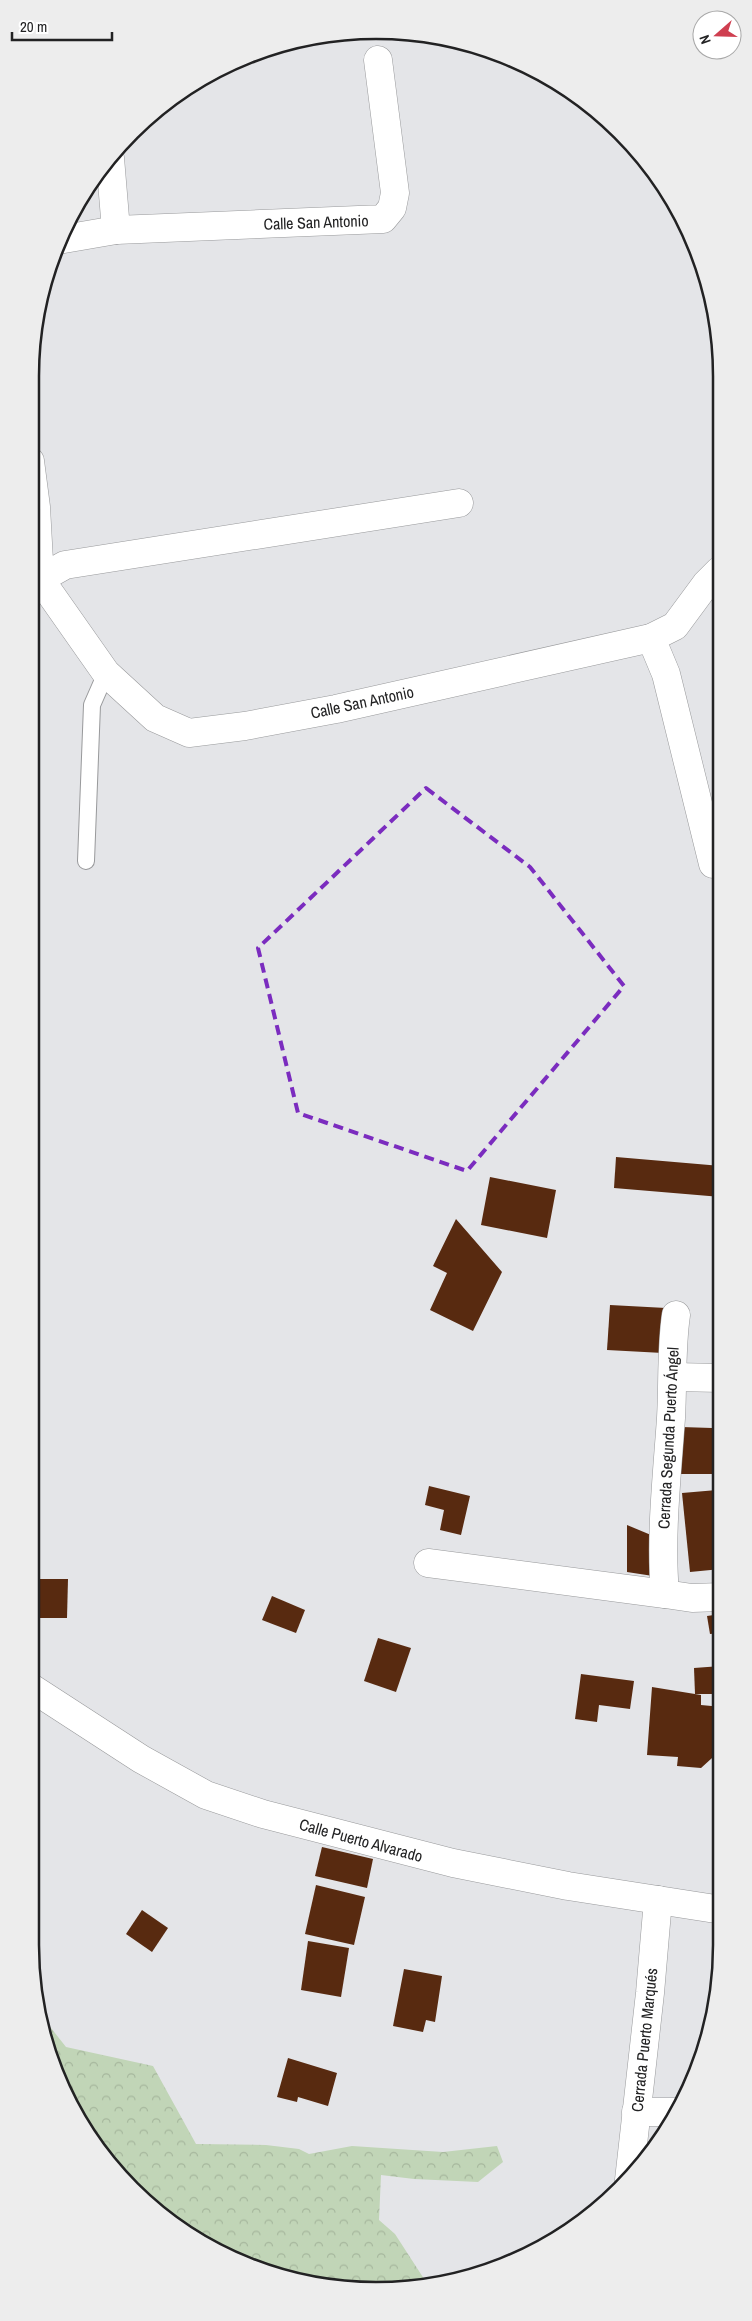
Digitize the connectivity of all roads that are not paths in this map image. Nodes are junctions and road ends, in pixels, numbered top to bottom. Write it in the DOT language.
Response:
graph roads {
  1 [pos="378,60"];
  2 [pos="111,168"];
  3 [pos="116,230"];
  4 [pos="68,238"];
  5 [pos="459,503"];
  6 [pos="39,575"];
  7 [pos="713,578"];
  8 [pos="39,582"];
  9 [pos="652,638"];
  10 [pos="106,673"];
  11 [pos="86,861"];
  12 [pos="713,864"];
  13 [pos="676,1315"];
  14 [pos="674,1377"];
  15 [pos="713,1378"];
  16 [pos="428,1563"];
  17 [pos="665,1594"];
  18 [pos="713,1597"];
  19 [pos="39,1693"];
  20 [pos="658,1900"];
  21 [pos="713,1909"];
  22 [pos="636,2112"];
  23 [pos="669,2112"];
  24 [pos="630,2167"];
  1 -- 3 [label="street, Calle San Antonio"];
  2 -- 3 [label="street"];
  3 -- 4 [label="street, Calle San Antonio"];
  5 -- 6 [label="street"];
  7 -- 9 [label="street, Calle San Antonio"];
  8 -- 10 [label="street, Calle San Antonio"];
  9 -- 10 [label="street, Calle San Antonio"];
  9 -- 12 [label="street"];
  10 -- 11 [label="lane"];
  13 -- 14 [label="street, Cerrada Segunda Puerto Ángel"];
  14 -- 15 [label="street"];
  14 -- 17 [label="street, Cerrada Segunda Puerto Ángel"];
  16 -- 17 [label="street"];
  17 -- 18 [label="street"];
  19 -- 20 [label="street, Calle Puerto Alvarado"];
  20 -- 21 [label="street, Calle Puerto Alvarado"];
  20 -- 22 [label="street, Cerrada Puerto Marqués"];
  22 -- 23 [label="street"];
  22 -- 24 [label="street, Cerrada Puerto Marqués"];
}
